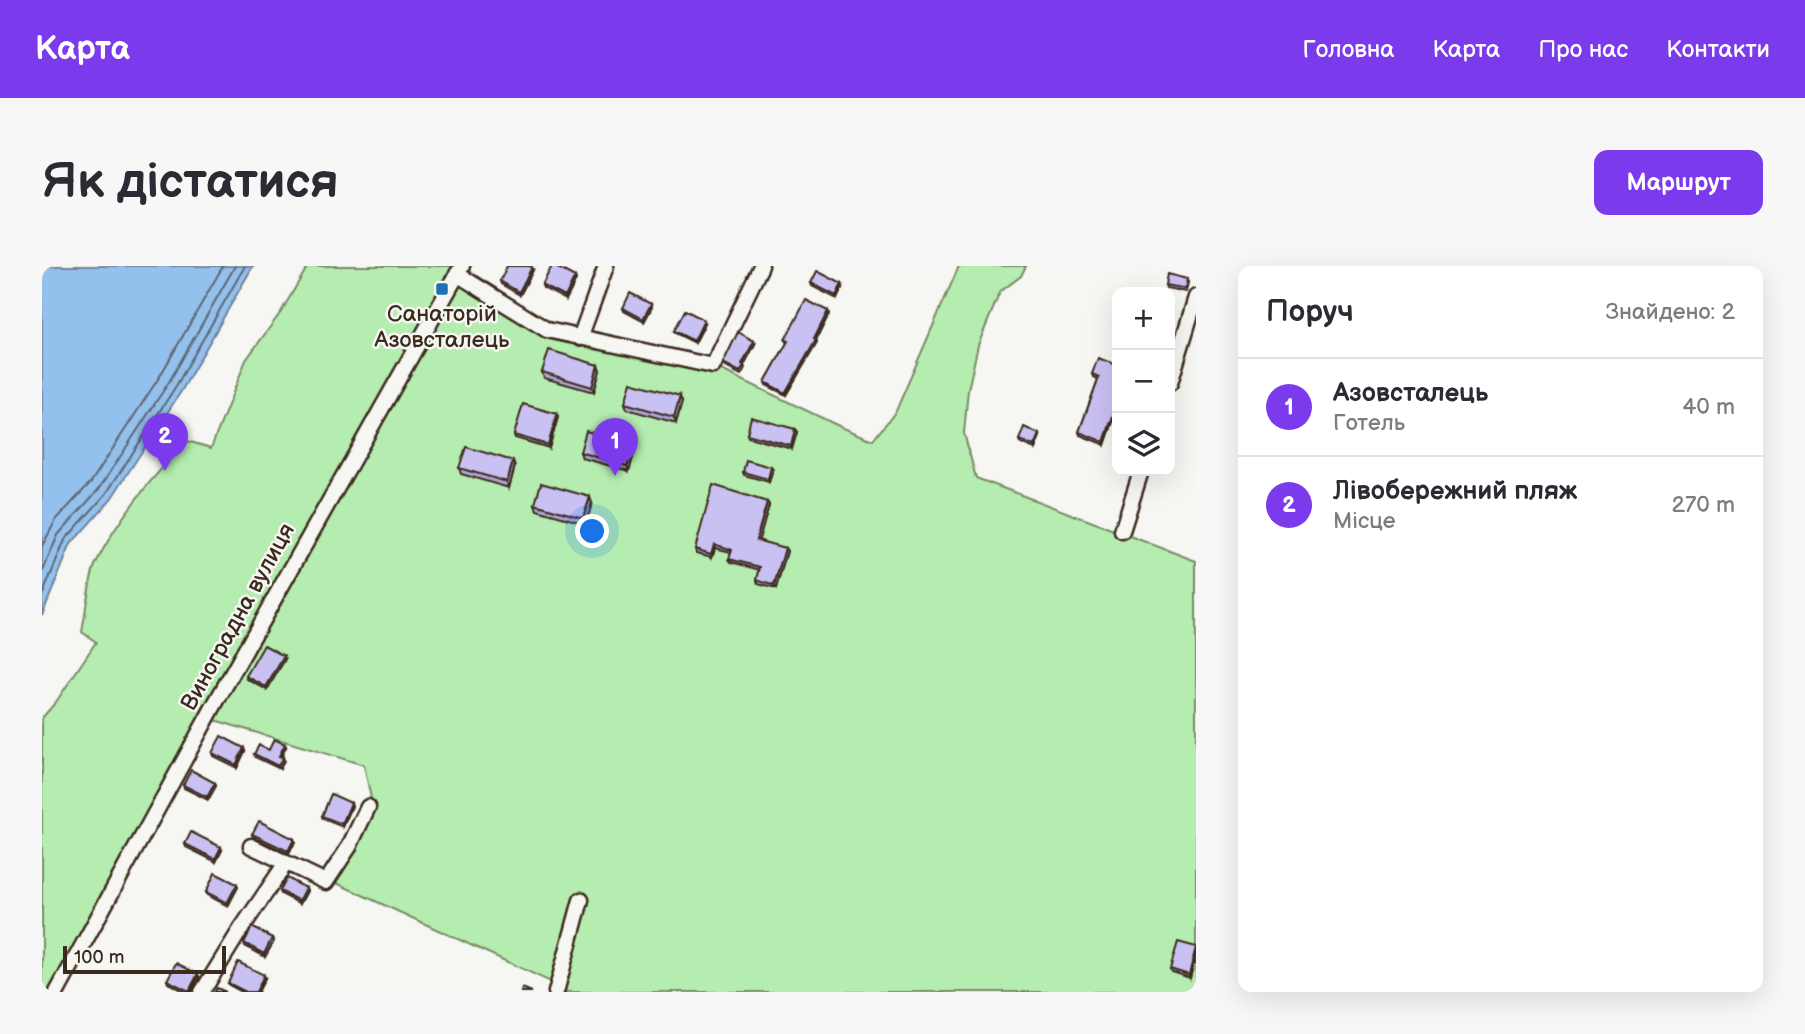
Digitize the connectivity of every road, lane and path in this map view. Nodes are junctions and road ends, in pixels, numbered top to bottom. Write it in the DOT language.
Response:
graph roads {
  1 [pos="606,266"];
  2 [pos="761,266"];
  3 [pos="459,270"];
  4 [pos="1196,296"];
  5 [pos="580,338"];
  6 [pos="1175,366"];
  7 [pos="1139,476"];
  8 [pos="1122,531"];
  9 [pos="368,807"];
  10 [pos="251,846"];
  11 [pos="286,863"];
  12 [pos="581,901"];
  13 [pos="57,992"];
  14 [pos="202,992"];
  15 [pos="556,992"];
  1 -- 5 [label="street"];
  2 -- 5 [label="street"];
  3 -- 5 [label="street"];
  3 -- 13 [label="street, Виноградна вулиця"];
  4 -- 6 [label="street"];
  7 -- 8 [label="street"];
  9 -- 11 [label="street"];
  10 -- 11 [label="street"];
  11 -- 14 [label="street"];
  12 -- 15 [label="street"];
}
